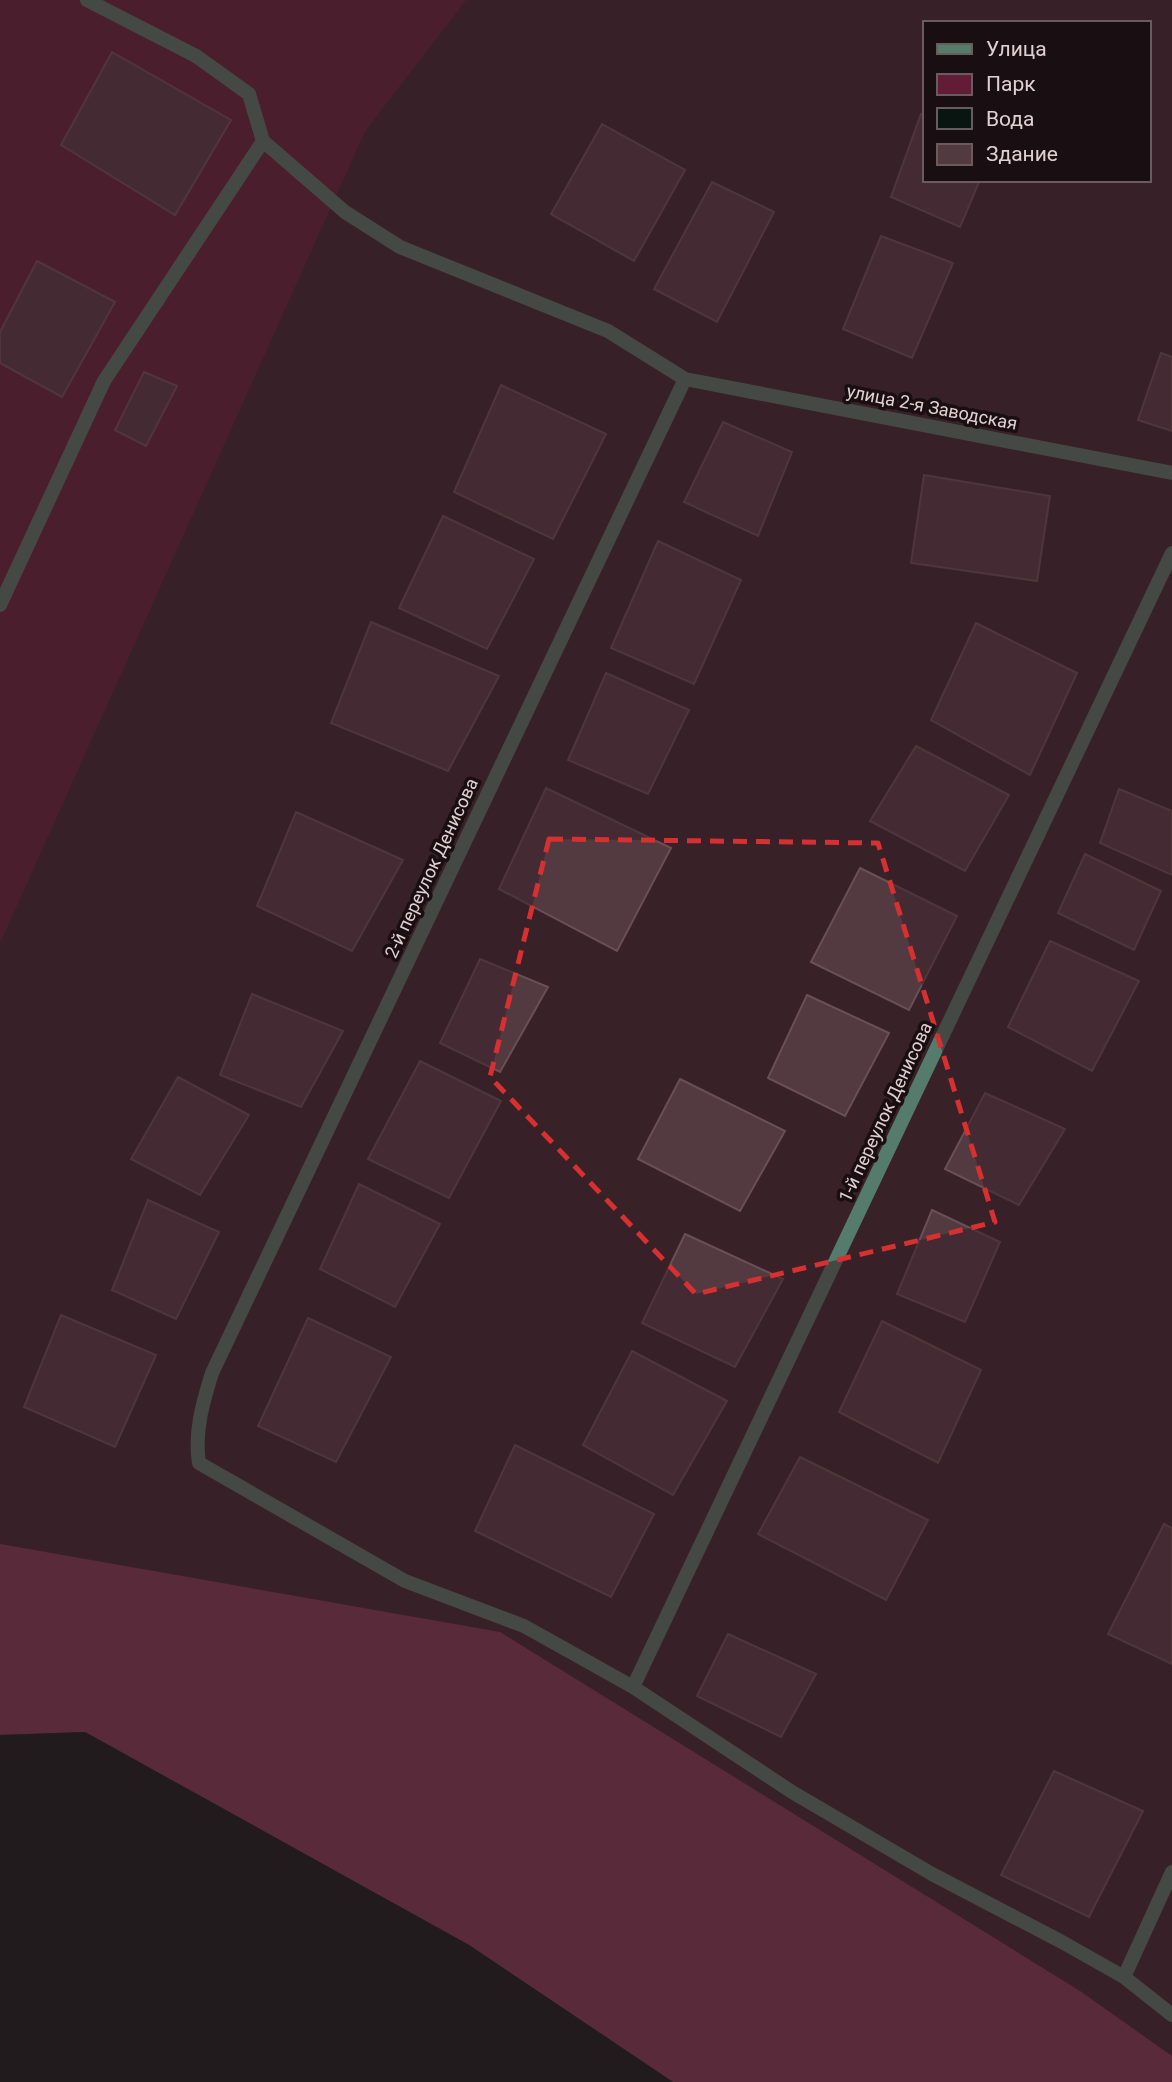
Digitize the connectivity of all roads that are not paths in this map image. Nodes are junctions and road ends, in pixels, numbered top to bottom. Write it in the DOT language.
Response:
graph roads {
  1 [pos="87,0"];
  2 [pos="263,141"];
  3 [pos="684,379"];
  4 [pos="1172,473"];
  5 [pos="1172,553"];
  6 [pos="0,605"];
  7 [pos="633,1687"];
  8 [pos="1172,1872"];
  9 [pos="1124,1977"];
  10 [pos="1172,2015"];
  1 -- 2 [label="street"];
  2 -- 3 [label="street"];
  2 -- 6 [label="street"];
  3 -- 4 [label="street, улица 2-я Заводская"];
  3 -- 7 [label="street, 2-й переулок Денисова"];
  5 -- 7 [label="street, 1-й переулок Денисова"];
  7 -- 9 [label="street, 2-й переулок Денисова"];
  8 -- 9 [label="street"];
  9 -- 10 [label="street, 2-й переулок Денисова"];
}
